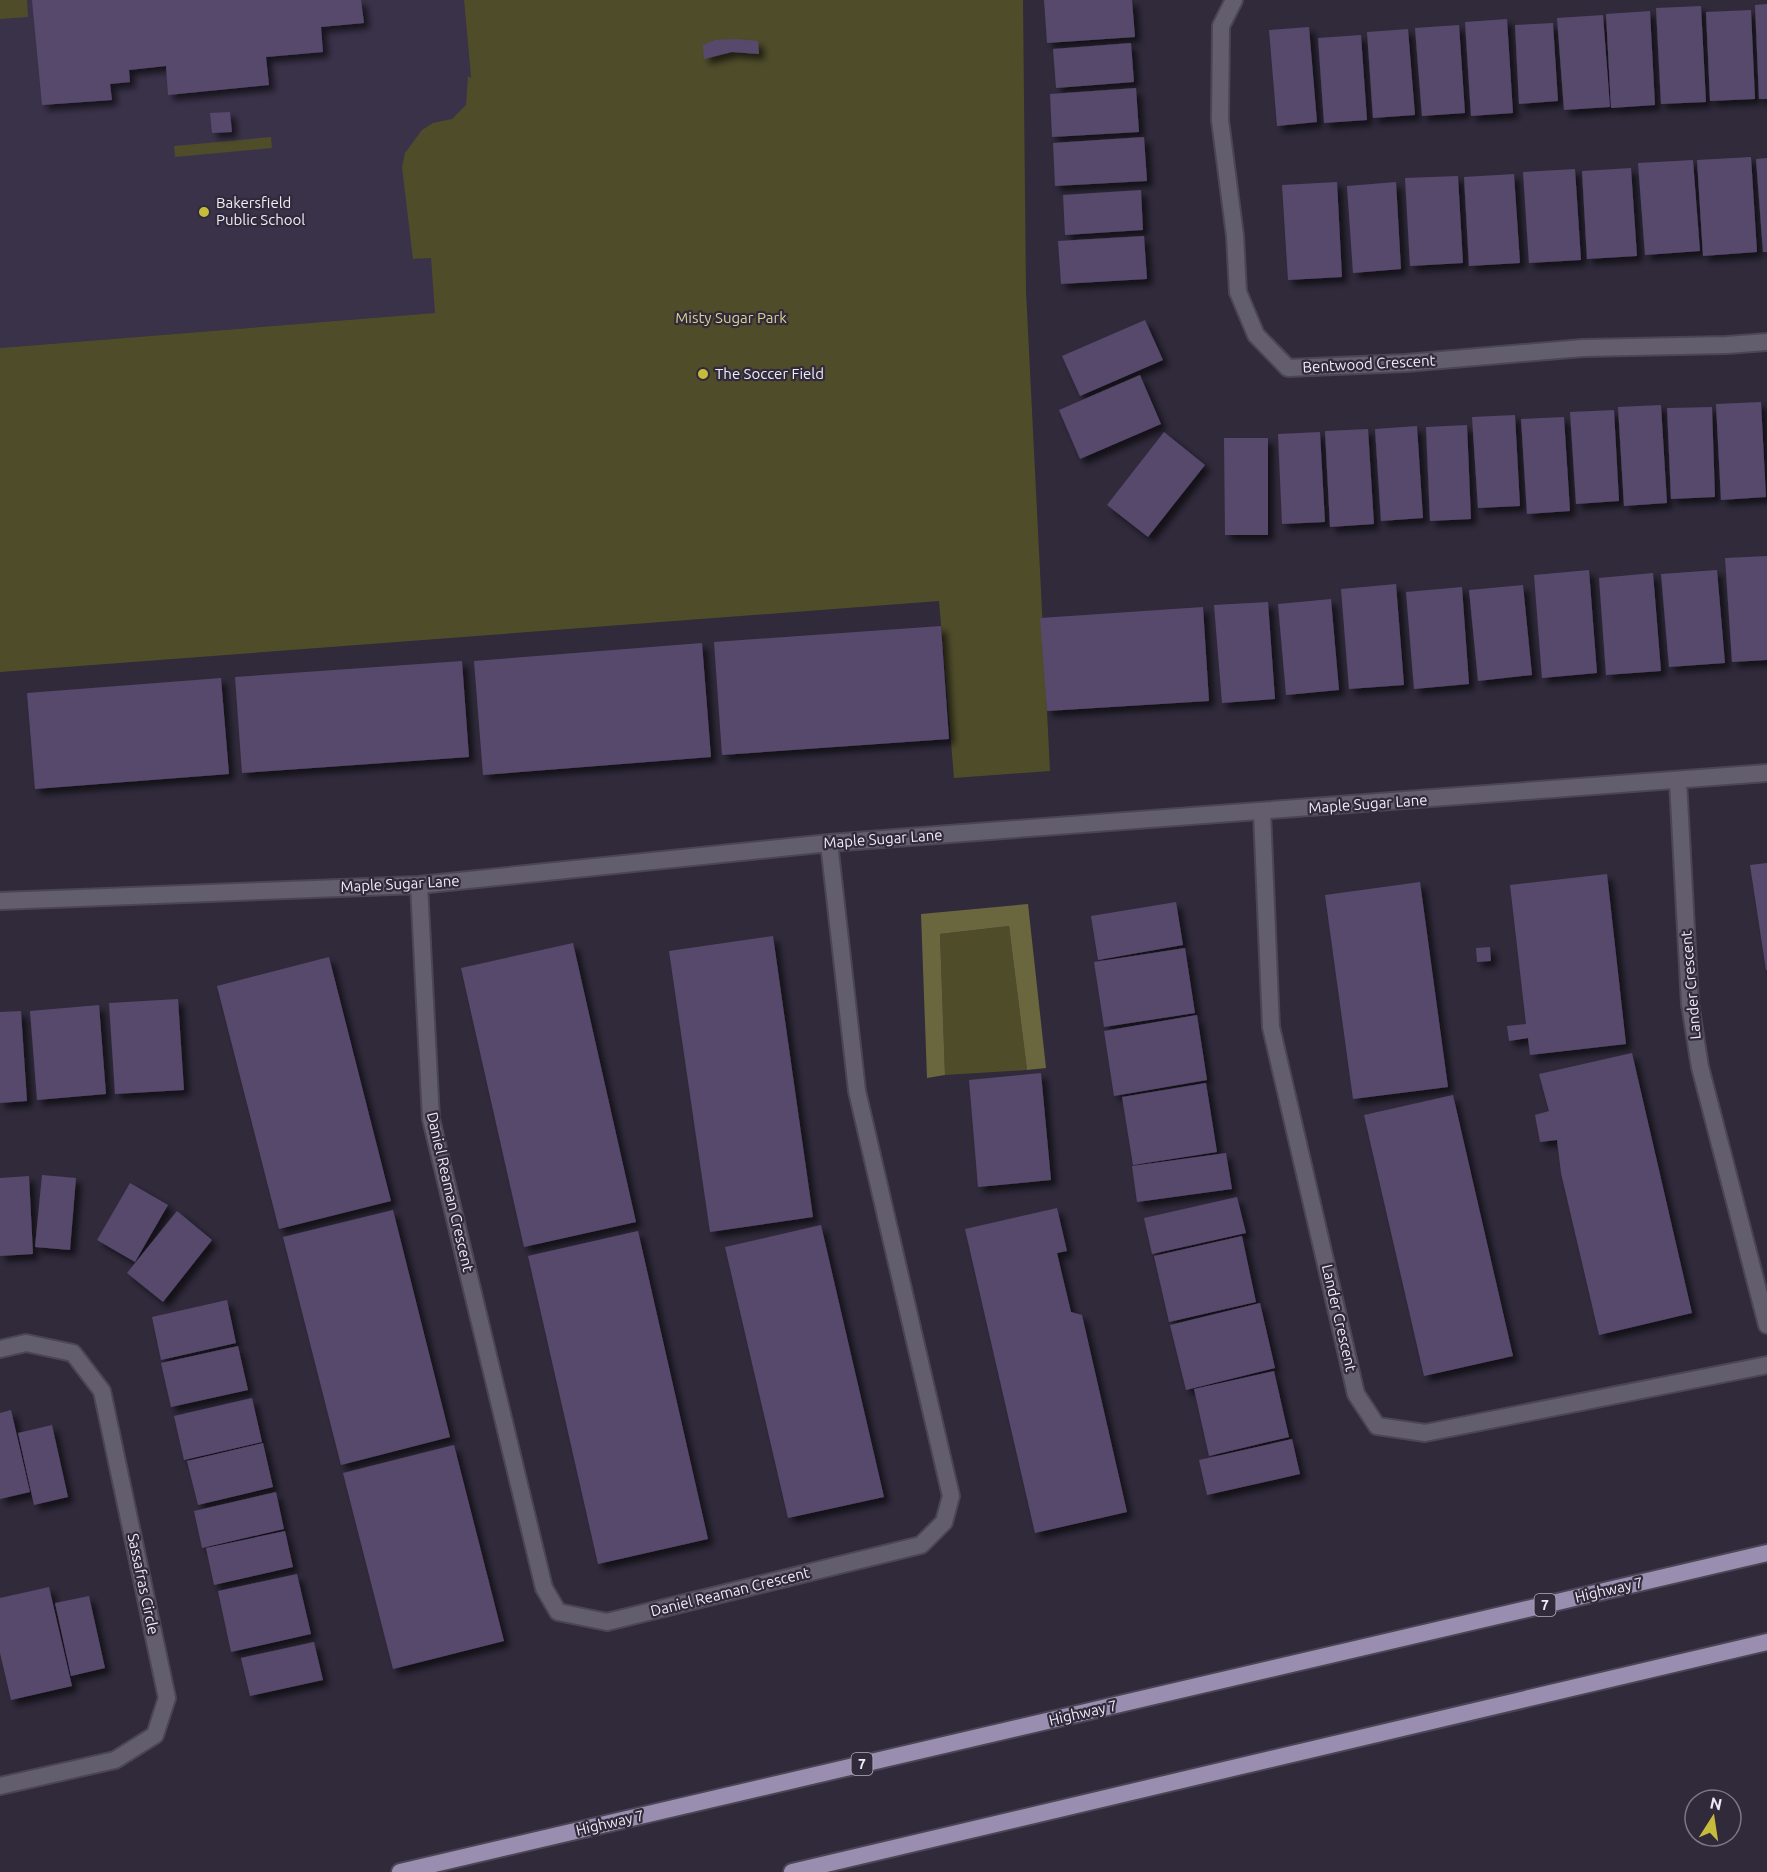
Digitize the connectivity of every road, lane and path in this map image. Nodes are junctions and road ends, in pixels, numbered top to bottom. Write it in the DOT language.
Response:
graph roads {
  1 [pos="1234,0"];
  2 [pos="1767,342"];
  3 [pos="1767,773"];
  4 [pos="1678,781"];
  5 [pos="1262,812"];
  6 [pos="829,843"];
  7 [pos="419,885"];
  8 [pos="0,901"];
  9 [pos="1767,1325"];
  10 [pos="0,1349"];
  11 [pos="1767,1365"];
  12 [pos="1767,1553"];
  13 [pos="1767,1641"];
  14 [pos="0,1786"];
  15 [pos="400,1872"];
  16 [pos="792,1872"];
  1 -- 2 [label="street, Bentwood Crescent"];
  3 -- 4 [label="street, Maple Sugar Lane"];
  4 -- 5 [label="street, Maple Sugar Lane"];
  4 -- 9 [label="street, Lander Crescent"];
  5 -- 6 [label="street, Maple Sugar Lane"];
  5 -- 11 [label="street, Lander Crescent"];
  6 -- 7 [label="street, Maple Sugar Lane"];
  6 -- 7 [label="street, Daniel Reaman Crescent"];
  7 -- 8 [label="street, Maple Sugar Lane"];
  10 -- 14 [label="street, Sassafras Circle"];
  12 -- 15 [label="main road, Highway 7 / 7"];
  13 -- 16 [label="main road"];
}
